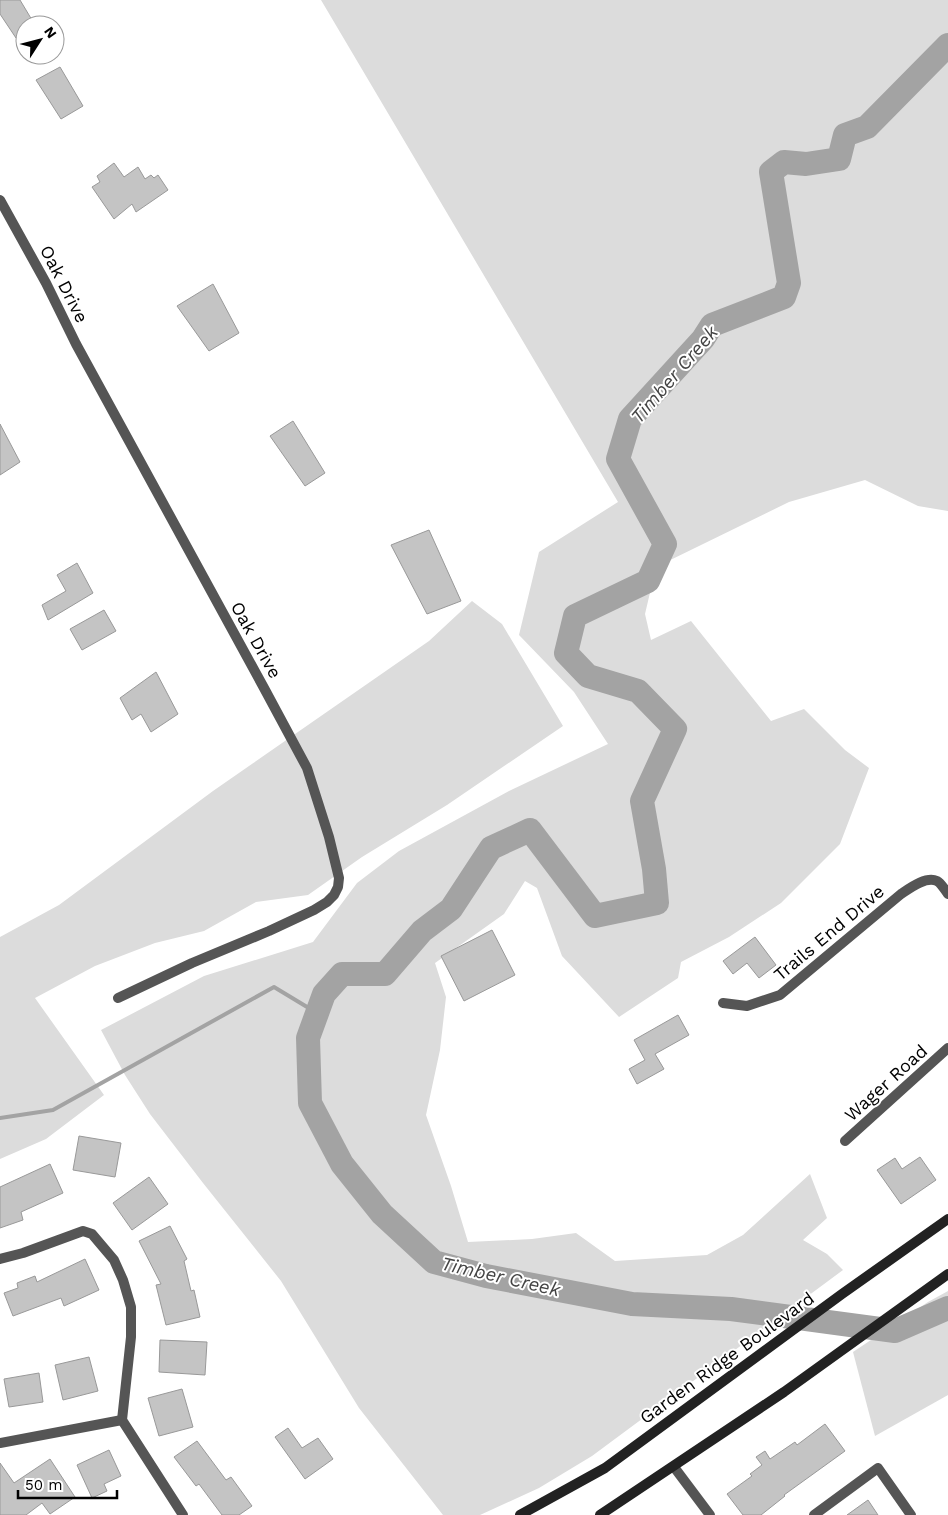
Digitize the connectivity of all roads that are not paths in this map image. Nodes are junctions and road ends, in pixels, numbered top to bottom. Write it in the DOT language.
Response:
graph roads {
  1 [pos="0,200"];
  2 [pos="948,894"];
  3 [pos="118,998"];
  4 [pos="723,1003"];
  5 [pos="948,1048"];
  6 [pos="845,1141"];
  7 [pos="948,1219"];
  8 [pos="0,1259"];
  9 [pos="948,1274"];
  10 [pos="122,1420"];
  11 [pos="0,1444"];
  12 [pos="674,1467"];
  13 [pos="183,1515"];
  14 [pos="522,1515"];
  15 [pos="600,1515"];
  16 [pos="710,1515"];
  17 [pos="814,1515"];
  18 [pos="911,1515"];
  1 -- 3 [label="street, Oak Drive"];
  2 -- 4 [label="street, Trails End Drive"];
  5 -- 6 [label="street, Wager Road"];
  7 -- 14 [label="main road, Garden Ridge Boulevard"];
  8 -- 10 [label="street"];
  9 -- 12 [label="main road"];
  10 -- 11 [label="street"];
  10 -- 13 [label="street"];
  12 -- 15 [label="main road"];
  12 -- 16 [label="street"];
  17 -- 18 [label="street"];
}
